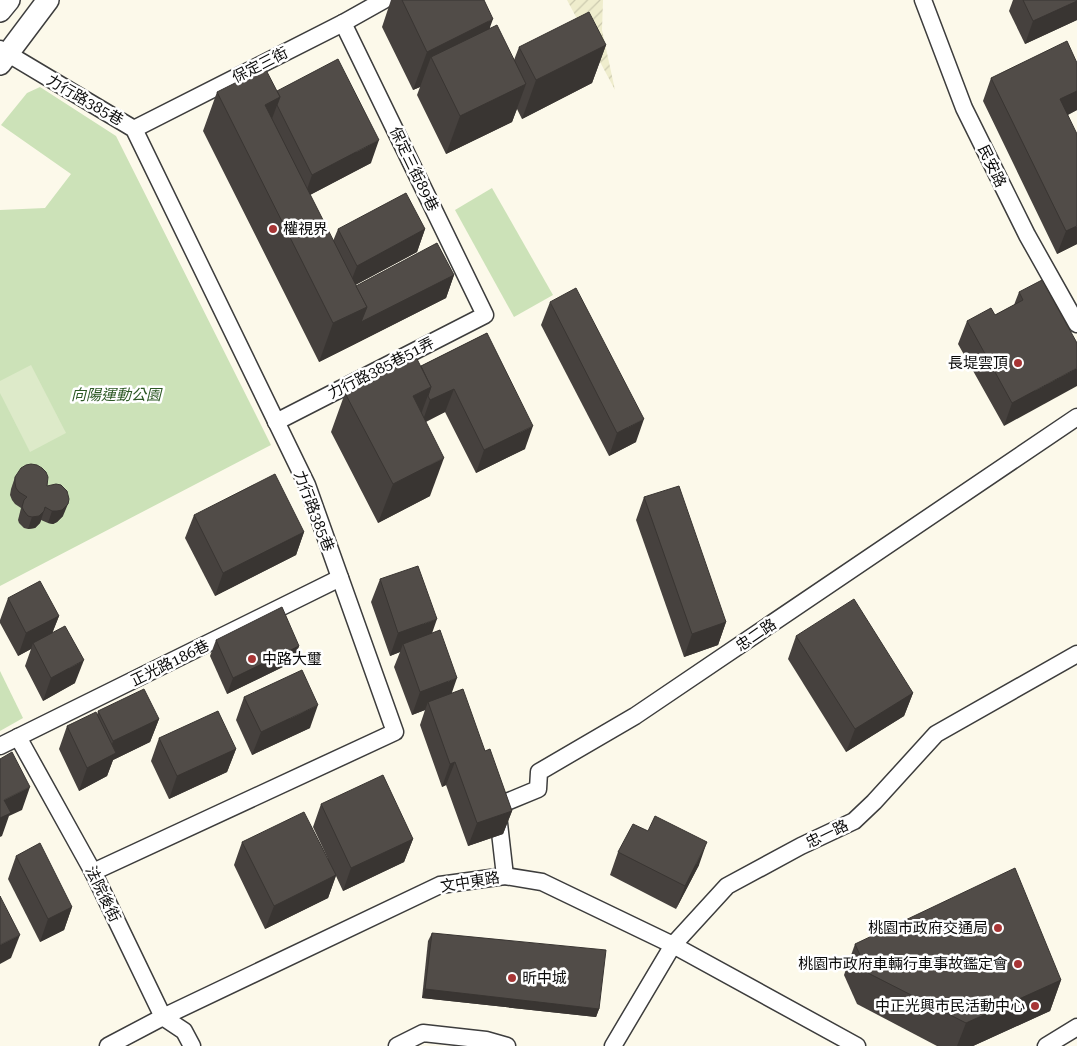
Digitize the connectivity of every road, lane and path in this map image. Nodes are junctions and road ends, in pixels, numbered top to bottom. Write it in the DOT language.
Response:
graph roads {
  1 [pos="9,0"];
  2 [pos="48,0"];
  3 [pos="384,0"];
  4 [pos="923,0"];
  5 [pos="0,12"];
  6 [pos="344,23"];
  7 [pos="2,56"];
  8 [pos="134,129"];
  9 [pos="485,315"];
  10 [pos="1077,324"];
  11 [pos="1077,417"];
  12 [pos="276,422"];
  13 [pos="340,578"];
  14 [pos="1077,654"];
  15 [pos="18,737"];
  16 [pos="0,746"];
  17 [pos="93,872"];
  18 [pos="505,876"];
  19 [pos="673,945"];
  20 [pos="164,1018"];
  21 [pos="1077,1028"];
  22 [pos="108,1046"];
  23 [pos="192,1046"];
  24 [pos="397,1046"];
  25 [pos="507,1046"];
  26 [pos="613,1046"];
  27 [pos="857,1046"];
  28 [pos="1046,1046"];
  1 -- 5 [label="street"];
  2 -- 7 [label="street"];
  3 -- 6 [label="street, 保定三街"];
  4 -- 10 [label="street, 民安路"];
  6 -- 8 [label="street, 保定三街"];
  6 -- 9 [label="street, 保定三街89巷"];
  7 -- 8 [label="street, 力行路385巷"];
  8 -- 12 [label="street, 力行路385巷"];
  9 -- 12 [label="street, 力行路385巷51弄"];
  11 -- 18 [label="street, 忠二路"];
  12 -- 13 [label="street, 力行路385巷"];
  13 -- 15 [label="street, 正光路186巷"];
  13 -- 17 [label="street, 力行路385巷"];
  14 -- 19 [label="street, 忠一路"];
  15 -- 16 [label="street, 正光路186巷"];
  15 -- 17 [label="street, 法院後街"];
  17 -- 20 [label="street, 法院後街"];
  18 -- 19 [label="street, 文中東路"];
  18 -- 20 [label="street, 文中東路"];
  19 -- 26 [label="street, 忠一路"];
  19 -- 27 [label="street, 文中東路"];
  20 -- 22 [label="street, 文中東路"];
  20 -- 23 [label="street, 法院後街"];
  21 -- 28 [label="street"];
  24 -- 25 [label="street"];
}
